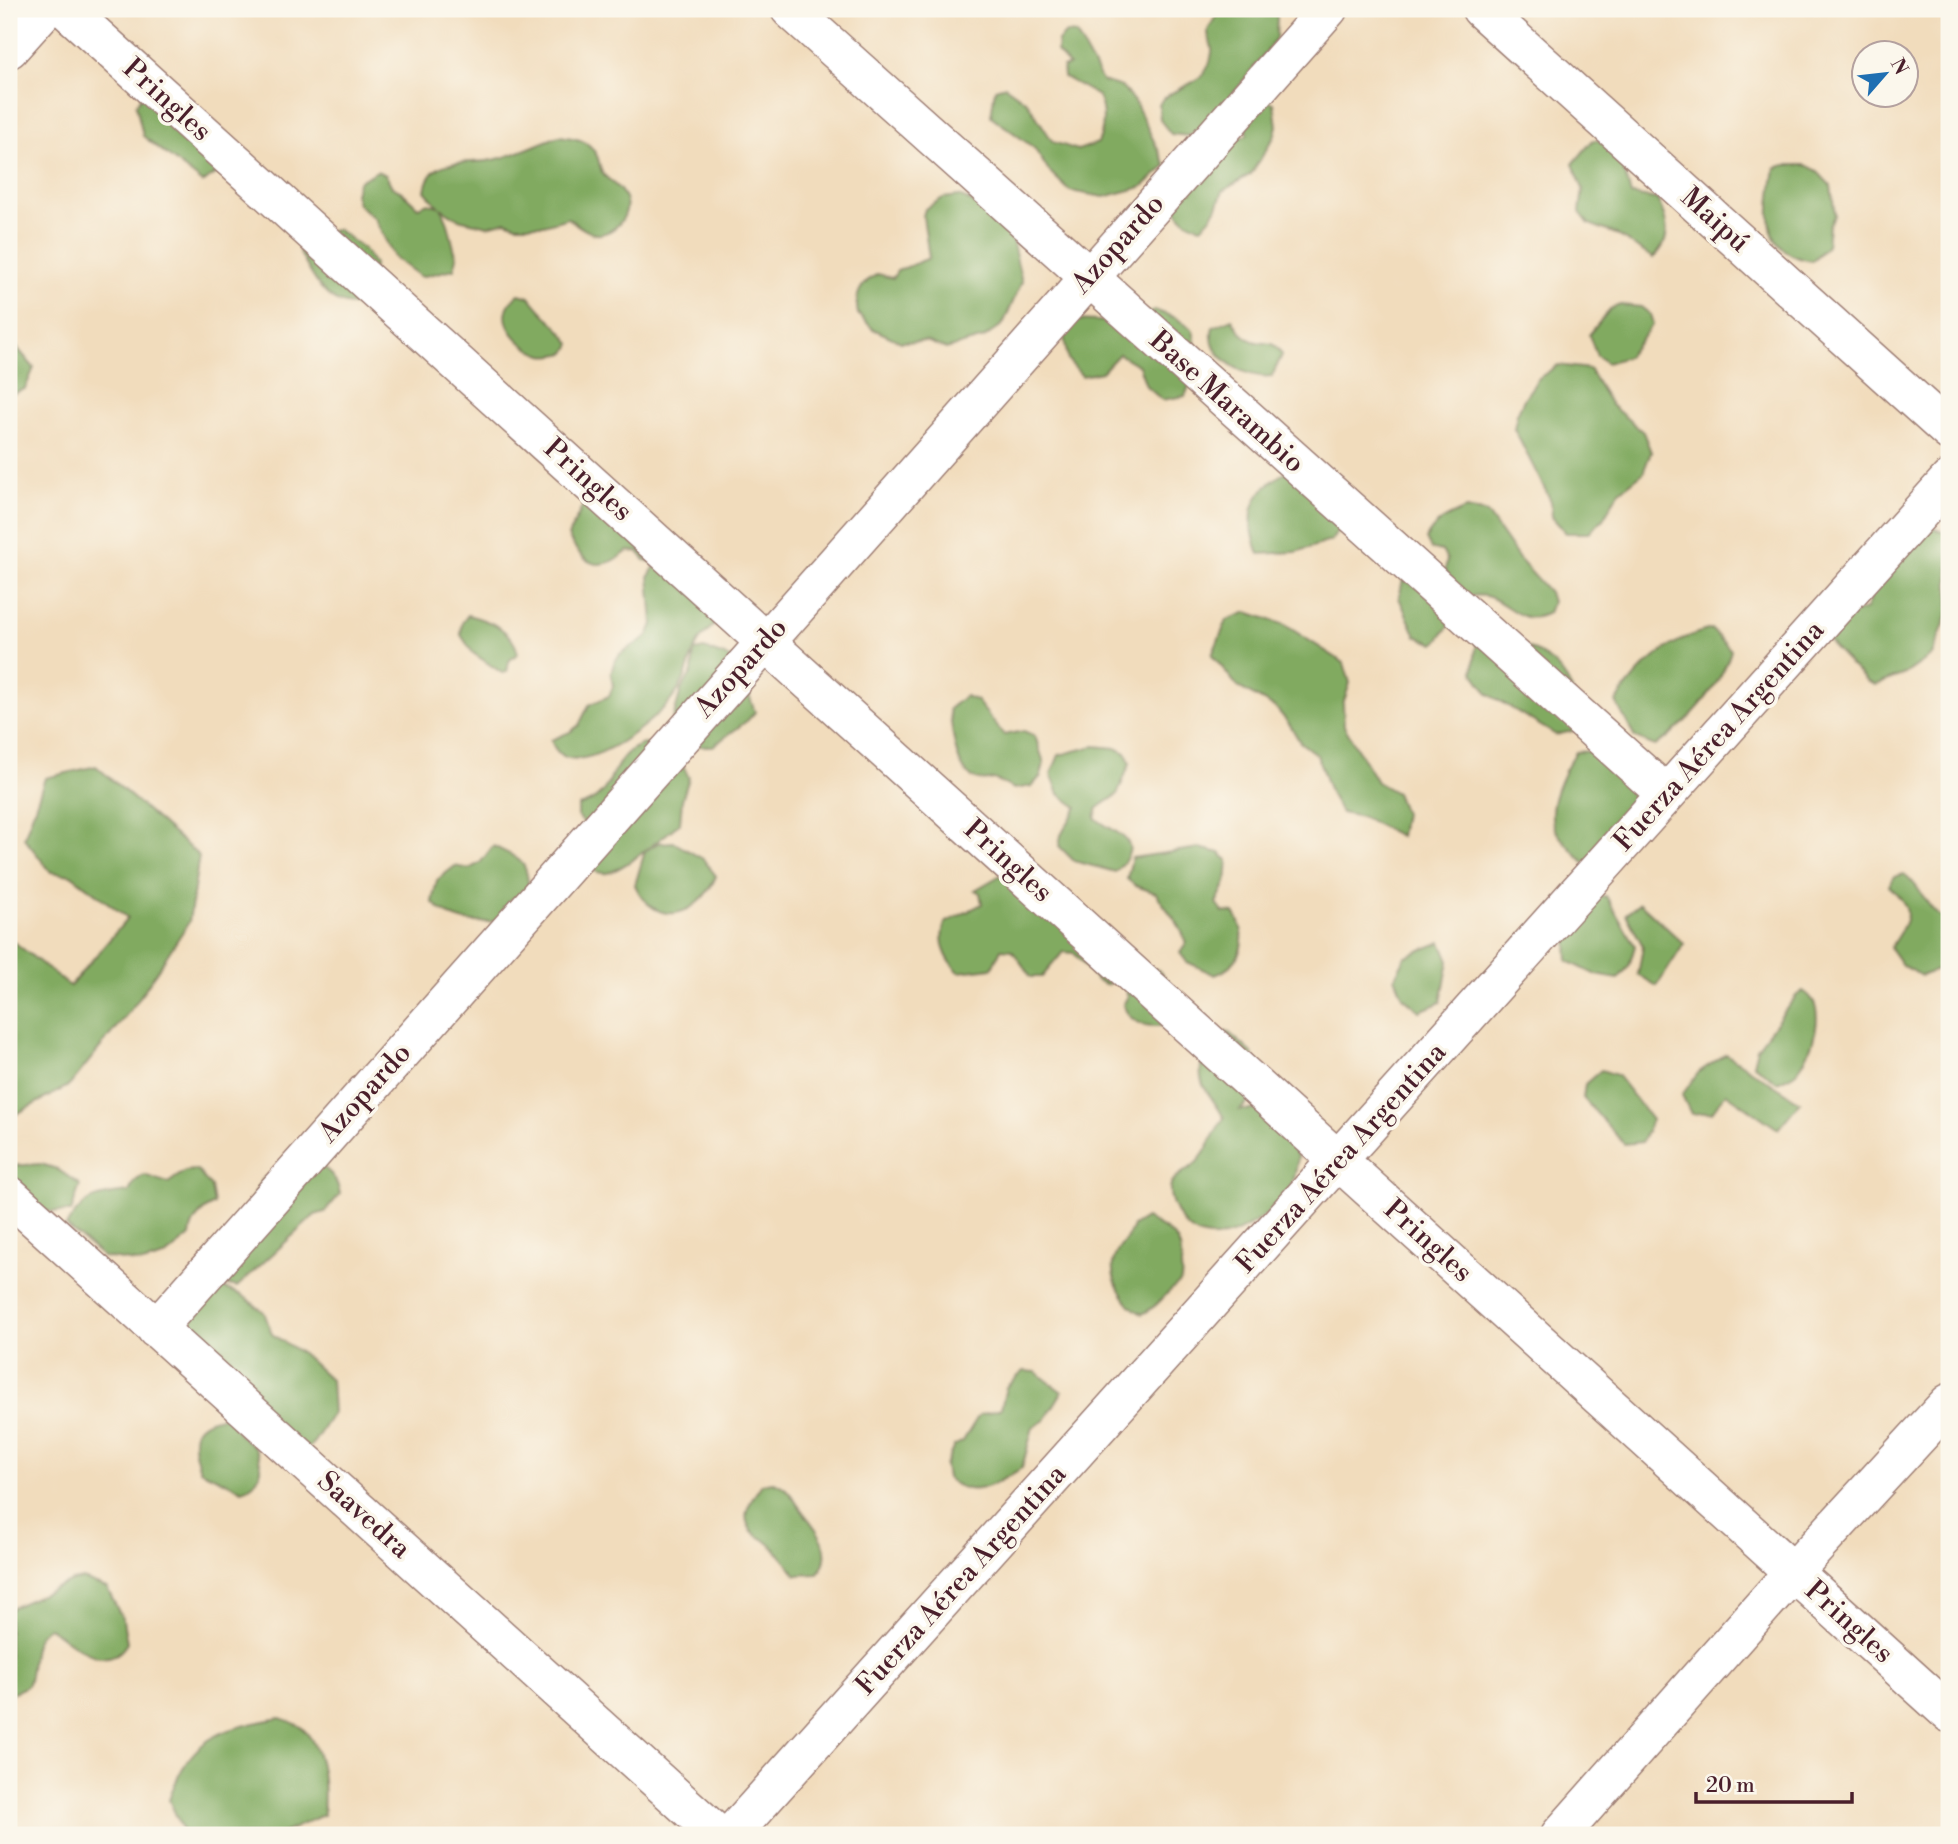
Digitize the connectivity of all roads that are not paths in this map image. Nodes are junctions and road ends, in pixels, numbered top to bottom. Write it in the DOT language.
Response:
graph roads {
  1 [pos="46,9"];
  2 [pos="66,9"];
  3 [pos="790,9"];
  4 [pos="1328,9"];
  5 [pos="1481,9"];
  6 [pos="9,49"];
  7 [pos="1088,278"];
  8 [pos="1949,431"];
  9 [pos="1949,480"];
  10 [pos="765,641"];
  11 [pos="1666,794"];
  12 [pos="1339,1161"];
  13 [pos="9,1195"];
  14 [pos="156,1329"];
  15 [pos="1949,1403"];
  16 [pos="1793,1572"];
  17 [pos="1949,1713"];
  18 [pos="718,1835"];
  19 [pos="731,1835"];
  20 [pos="1560,1835"];
  1 -- 6 [label="street"];
  2 -- 10 [label="street, Pringles"];
  3 -- 7 [label="street, Base Marambio"];
  4 -- 7 [label="street, Azopardo"];
  5 -- 8 [label="street, Maipú"];
  7 -- 10 [label="street, Azopardo"];
  7 -- 11 [label="street, Base Marambio"];
  9 -- 11 [label="street, Fuerza Aérea Argentina"];
  10 -- 12 [label="street, Pringles"];
  10 -- 14 [label="street, Azopardo"];
  11 -- 12 [label="street, Fuerza Aérea Argentina"];
  12 -- 16 [label="street, Pringles"];
  12 -- 19 [label="street, Fuerza Aérea Argentina"];
  13 -- 14 [label="street, Saavedra"];
  14 -- 18 [label="street, Saavedra"];
  15 -- 16 [label="street"];
  16 -- 17 [label="street, Pringles"];
  16 -- 20 [label="street"];
}
